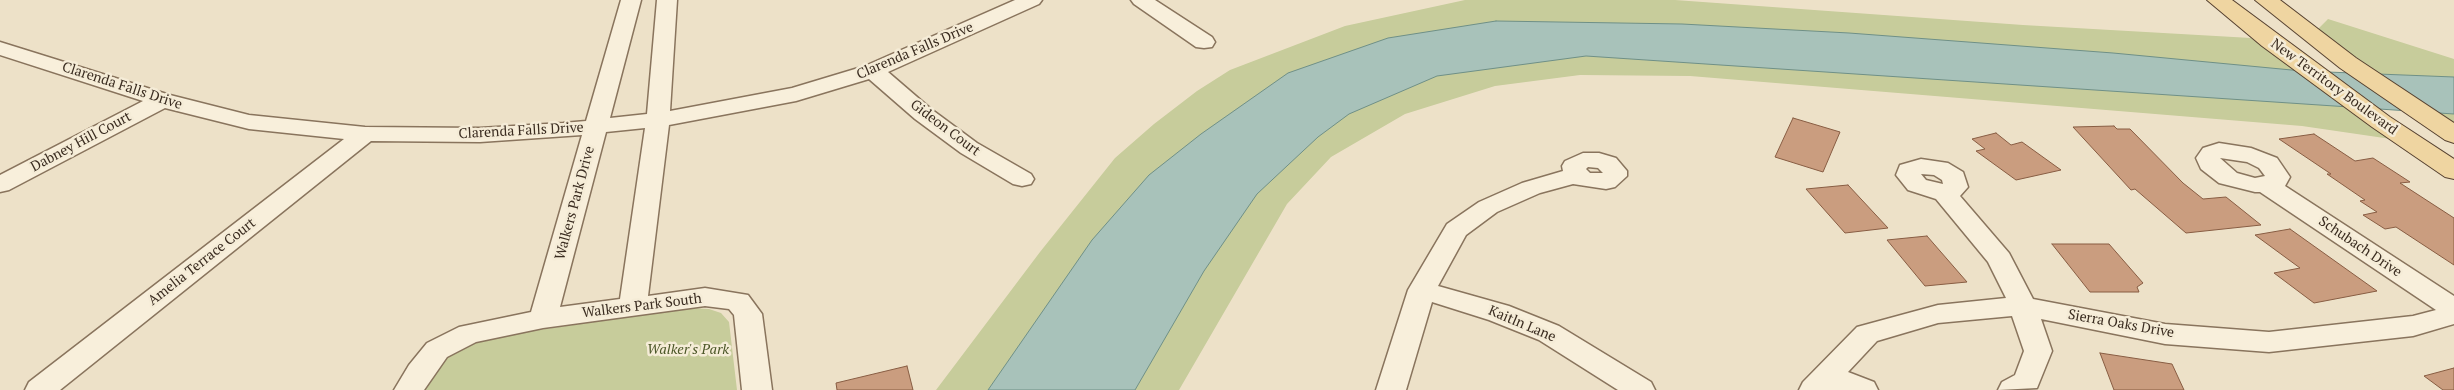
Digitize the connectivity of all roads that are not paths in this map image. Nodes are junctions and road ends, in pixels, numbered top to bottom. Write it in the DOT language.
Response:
graph roads {
  1 [pos="631,0"];
  2 [pos="667,0"];
  3 [pos="1032,0"];
  4 [pos="1141,0"];
  5 [pos="2218,0"];
  6 [pos="2266,0"];
  7 [pos="1204,42"];
  8 [pos="0,48"];
  9 [pos="872,71"];
  10 [pos="162,100"];
  11 [pos="658,120"];
  12 [pos="596,127"];
  13 [pos="365,134"];
  14 [pos="2451,134"];
  15 [pos="2454,171"];
  16 [pos="1577,175"];
  17 [pos="1022,179"];
  18 [pos="0,185"];
  19 [pos="2267,185"];
  20 [pos="1944,192"];
  21 [pos="1422,290"];
  22 [pos="633,305"];
  23 [pos="2023,306"];
  24 [pos="2454,309"];
  25 [pos="2454,315"];
  26 [pos="543,319"];
  27 [pos="1822,383"];
  28 [pos="40,390"];
  29 [pos="409,390"];
  30 [pos="757,390"];
  31 [pos="1391,390"];
  32 [pos="1640,390"];
  33 [pos="1863,390"];
  34 [pos="2013,390"];
  1 -- 12 [label="street, Walkers Park Drive"];
  2 -- 11 [label="street"];
  3 -- 9 [label="street, Clarenda Falls Drive"];
  4 -- 7 [label="street"];
  5 -- 15 [label="main road, New Territory Boulevard"];
  6 -- 14 [label="main road, New Territory Boulevard"];
  8 -- 10 [label="street, Clarenda Falls Drive"];
  9 -- 11 [label="street, Clarenda Falls Drive"];
  9 -- 17 [label="street, Gideon Court"];
  10 -- 13 [label="street, Clarenda Falls Drive"];
  10 -- 18 [label="street, Dabney Hill Court"];
  11 -- 12 [label="street, Clarenda Falls Drive"];
  11 -- 22 [label="street"];
  12 -- 13 [label="street, Clarenda Falls Drive"];
  12 -- 26 [label="street, Walkers Park Drive"];
  13 -- 28 [label="street, Amelia Terrace Court"];
  16 -- 21 [label="street"];
  19 -- 24 [label="street, Schubach Drive"];
  20 -- 23 [label="street"];
  21 -- 31 [label="street"];
  21 -- 32 [label="street, Kaitln Lane"];
  22 -- 26 [label="street, Walkers Park South"];
  22 -- 30 [label="street, Walkers Park South"];
  23 -- 25 [label="street, Sierra Oaks Drive"];
  23 -- 27 [label="street, Sierra Oaks Drive"];
  23 -- 34 [label="street"];
  26 -- 29 [label="street, Walkers Park South"];
  27 -- 33 [label="street"];
}
